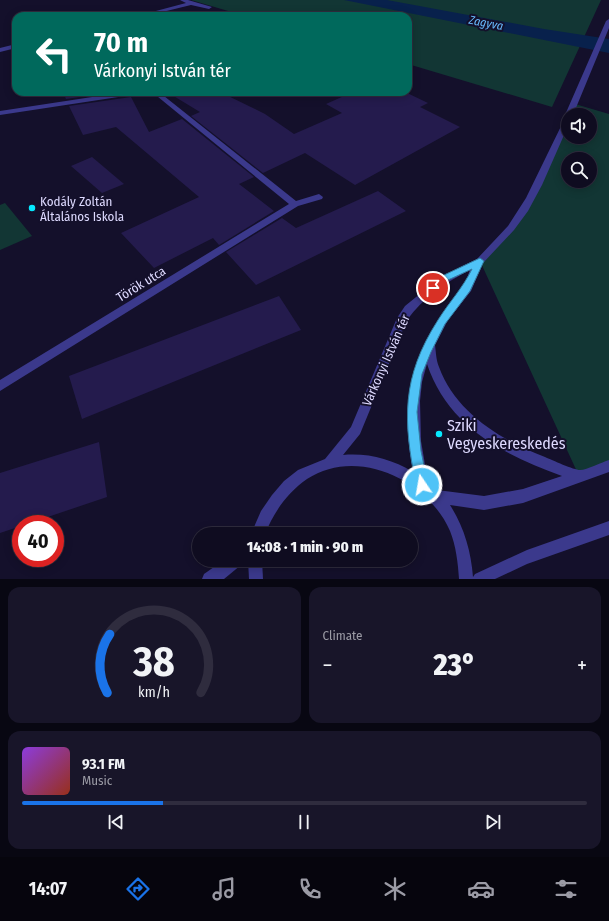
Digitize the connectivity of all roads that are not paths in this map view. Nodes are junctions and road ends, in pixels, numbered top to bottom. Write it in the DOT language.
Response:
graph roads {
  1 [pos="183,0"];
  2 [pos="191,3"];
  3 [pos="209,7"];
  4 [pos="156,12"];
  5 [pos="609,21"];
  6 [pos="12,47"];
  7 [pos="0,50"];
  8 [pos="112,96"];
  9 [pos="160,96"];
  10 [pos="572,108"];
  11 [pos="0,113"];
  12 [pos="561,133"];
  13 [pos="320,197"];
  14 [pos="295,204"];
  15 [pos="480,261"];
  16 [pos="429,345"];
  17 [pos="0,386"];
  18 [pos="330,462"];
  19 [pos="609,466"];
  20 [pos="580,476"];
  21 [pos="422,485"];
  22 [pos="434,496"];
  23 [pos="261,527"];
  24 [pos="609,528"];
  25 [pos="227,567"];
  26 [pos="255,567"];
  27 [pos="209,579"];
  28 [pos="256,579"];
  29 [pos="466,579"];
  30 [pos="480,579"];
  1 -- 2 [label="street"];
  2 -- 3 [label="street"];
  2 -- 4 [label="street"];
  5 -- 10 [label="street"];
  6 -- 7 [label="street"];
  8 -- 11 [label="street"];
  9 -- 14 [label="street"];
  12 -- 15 [label="street, Várkonyi István tér"];
  13 -- 14 [label="street, Török utca"];
  14 -- 17 [label="street, Török utca"];
  15 -- 16 [label="street, Várkonyi István tér"];
  15 -- 18 [label="street, Várkonyi István tér"];
  16 -- 20 [label="street"];
  16 -- 21 [label="street, Várkonyi István tér"];
  18 -- 21 [label="street"];
  18 -- 23 [label="street"];
  19 -- 20 [label="street"];
  20 -- 22 [label="street"];
  21 -- 22 [label="street"];
  22 -- 29 [label="street"];
  24 -- 30 [label="street"];
  25 -- 27 [label="street"];
  26 -- 28 [label="street"];
}
